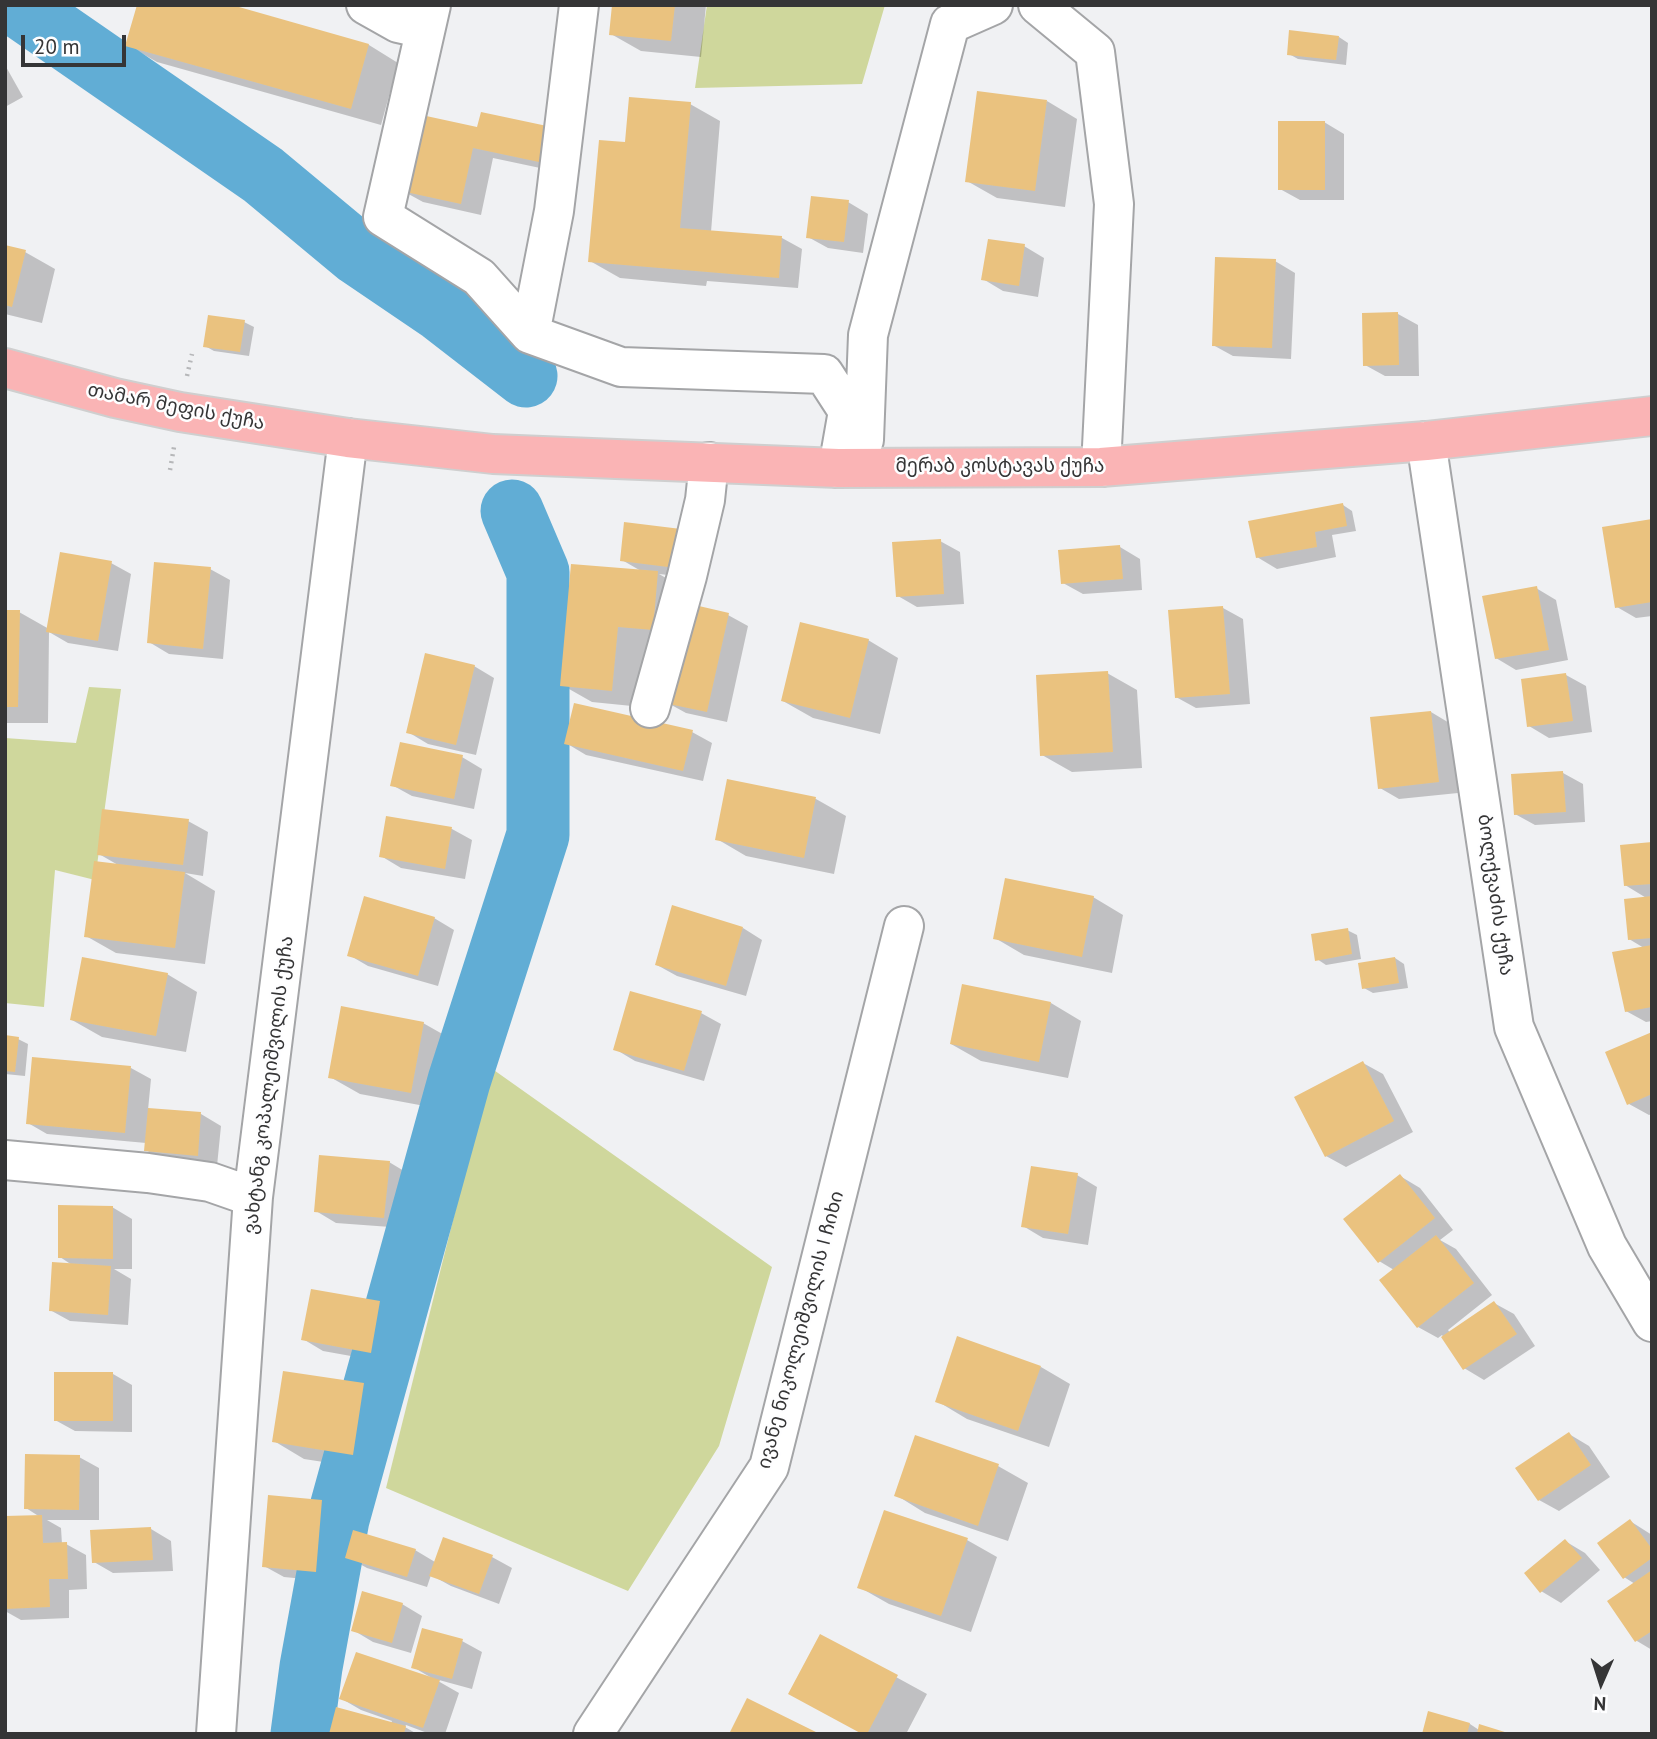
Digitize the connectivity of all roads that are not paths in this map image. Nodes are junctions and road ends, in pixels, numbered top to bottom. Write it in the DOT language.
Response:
graph roads {
  1 [pos="366,5"];
  2 [pos="579,5"];
  3 [pos="993,5"];
  4 [pos="1038,5"];
  5 [pos="428,17"];
  6 [pos="530,334"];
  7 [pos="5,368"];
  8 [pos="1652,416"];
  9 [pos="348,438"];
  10 [pos="1426,441"];
  11 [pos="709,462"];
  12 [pos="1101,467"];
  13 [pos="851,468"];
  14 [pos="650,708"];
  15 [pos="904,926"];
  16 [pos="5,1160"];
  17 [pos="253,1197"];
  18 [pos="1652,1322"];
  19 [pos="216,1734"];
  20 [pos="593,1734"];
  1 -- 5 [label="street"];
  2 -- 6 [label="street"];
  3 -- 13 [label="street"];
  4 -- 12 [label="street"];
  5 -- 6 [label="street"];
  6 -- 13 [label="street"];
  7 -- 9 [label="main road, თამარ მეფის ქუჩა"];
  8 -- 10 [label="main road, მერაბ კოსტავას ქუჩა"];
  9 -- 11 [label="main road, მერაბ კოსტავას ქუჩა"];
  9 -- 17 [label="street, ვახტანგ კოპალეიშვილის ქუჩა"];
  10 -- 12 [label="main road, მერაბ კოსტავას ქუჩა"];
  10 -- 18 [label="street, ბოლქვაძის ქუჩა"];
  11 -- 13 [label="main road, მერაბ კოსტავას ქუჩა"];
  11 -- 14 [label="street"];
  12 -- 13 [label="main road, მერაბ კოსტავას ქუჩა"];
  15 -- 20 [label="street, ივანე ნიკოლეიშვილის I ჩიხი"];
  16 -- 17 [label="street"];
  17 -- 19 [label="street, ვახტანგ კოპალეიშვილის ქუჩა"];
}
